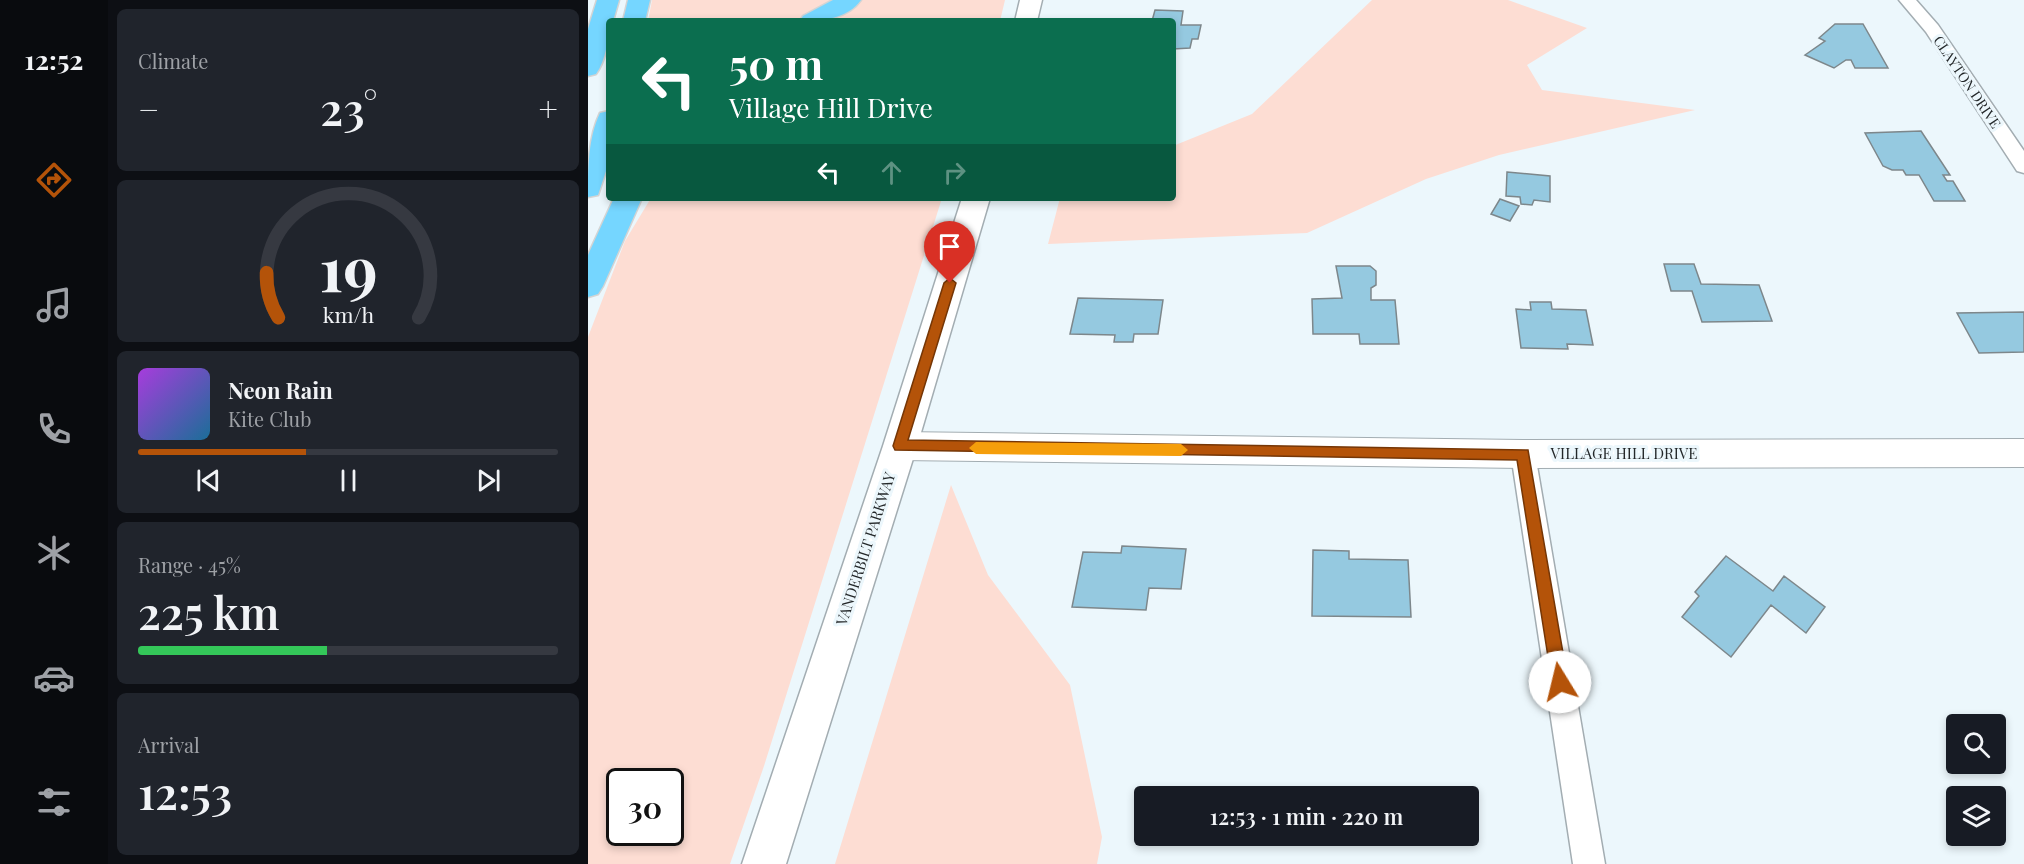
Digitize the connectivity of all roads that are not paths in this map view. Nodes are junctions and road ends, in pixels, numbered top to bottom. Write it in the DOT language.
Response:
graph roads {
  1 [pos="608,0"];
  2 [pos="639,0"];
  3 [pos="850,0"];
  4 [pos="1031,0"];
  5 [pos="1907,0"];
  6 [pos="635,18"];
  7 [pos="817,18"];
  8 [pos="1027,18"];
  9 [pos="588,69"];
  10 [pos="606,129"];
  11 [pos="2024,166"];
  12 [pos="588,188"];
  13 [pos="627,201"];
  14 [pos="975,201"];
  15 [pos="588,286"];
  16 [pos="900,446"];
  17 [pos="2024,453"];
  18 [pos="1523,454"];
  19 [pos="764,864"];
  20 [pos="1589,864"];
  1 -- 9 [label="highway"];
  2 -- 6 [label="highway"];
  3 -- 7 [label="highway"];
  4 -- 8 [label="main road"];
  5 -- 11 [label="street, CLAYTON DRIVE"];
  10 -- 12 [label="highway"];
  13 -- 15 [label="highway"];
  14 -- 16 [label="main road, VANDERBILT PARKWAY"];
  16 -- 18 [label="street, VILLAGE HILL DRIVE"];
  16 -- 19 [label="main road, VANDERBILT PARKWAY"];
  17 -- 18 [label="street, VILLAGE HILL DRIVE"];
  18 -- 20 [label="street"];
}
